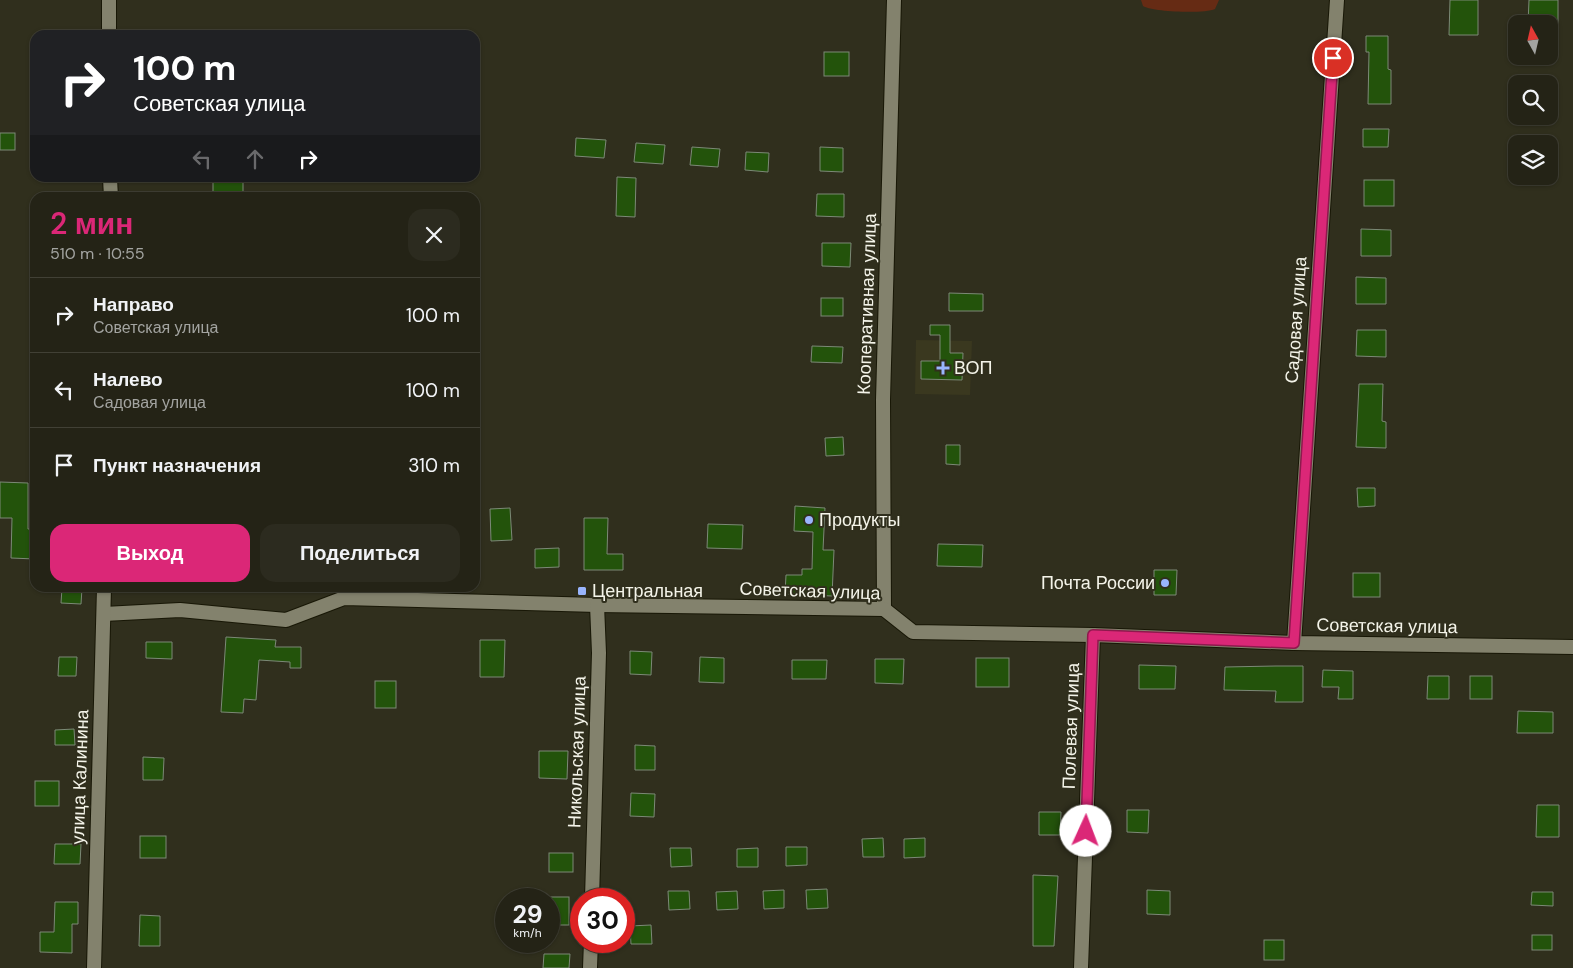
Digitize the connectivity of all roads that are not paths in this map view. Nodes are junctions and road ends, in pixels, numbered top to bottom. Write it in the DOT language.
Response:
graph roads {
  1 [pos="110,0"];
  2 [pos="894,0"];
  3 [pos="1337,0"];
  4 [pos="108,30"];
  5 [pos="104,592"];
  6 [pos="597,605"];
  7 [pos="884,609"];
  8 [pos="104,614"];
  9 [pos="1093,635"];
  10 [pos="1294,643"];
  11 [pos="1573,647"];
  12 [pos="592,888"];
  13 [pos="591,953"];
  14 [pos="94,968"];
  15 [pos="590,968"];
  16 [pos="1081,968"];
  1 -- 4 [label="street"];
  2 -- 7 [label="street, Кооперативная улица"];
  3 -- 10 [label="street, Садовая улица"];
  5 -- 8 [label="street, улица Калинина"];
  6 -- 7 [label="street, Советская улица"];
  6 -- 8 [label="street, Советская улица"];
  6 -- 12 [label="street, Никольская улица"];
  7 -- 9 [label="street, Советская улица"];
  8 -- 14 [label="street, улица Калинина"];
  9 -- 10 [label="street, Советская улица"];
  9 -- 16 [label="street, Полевая улица"];
  10 -- 11 [label="street, Советская улица"];
  13 -- 15 [label="street"];
}
